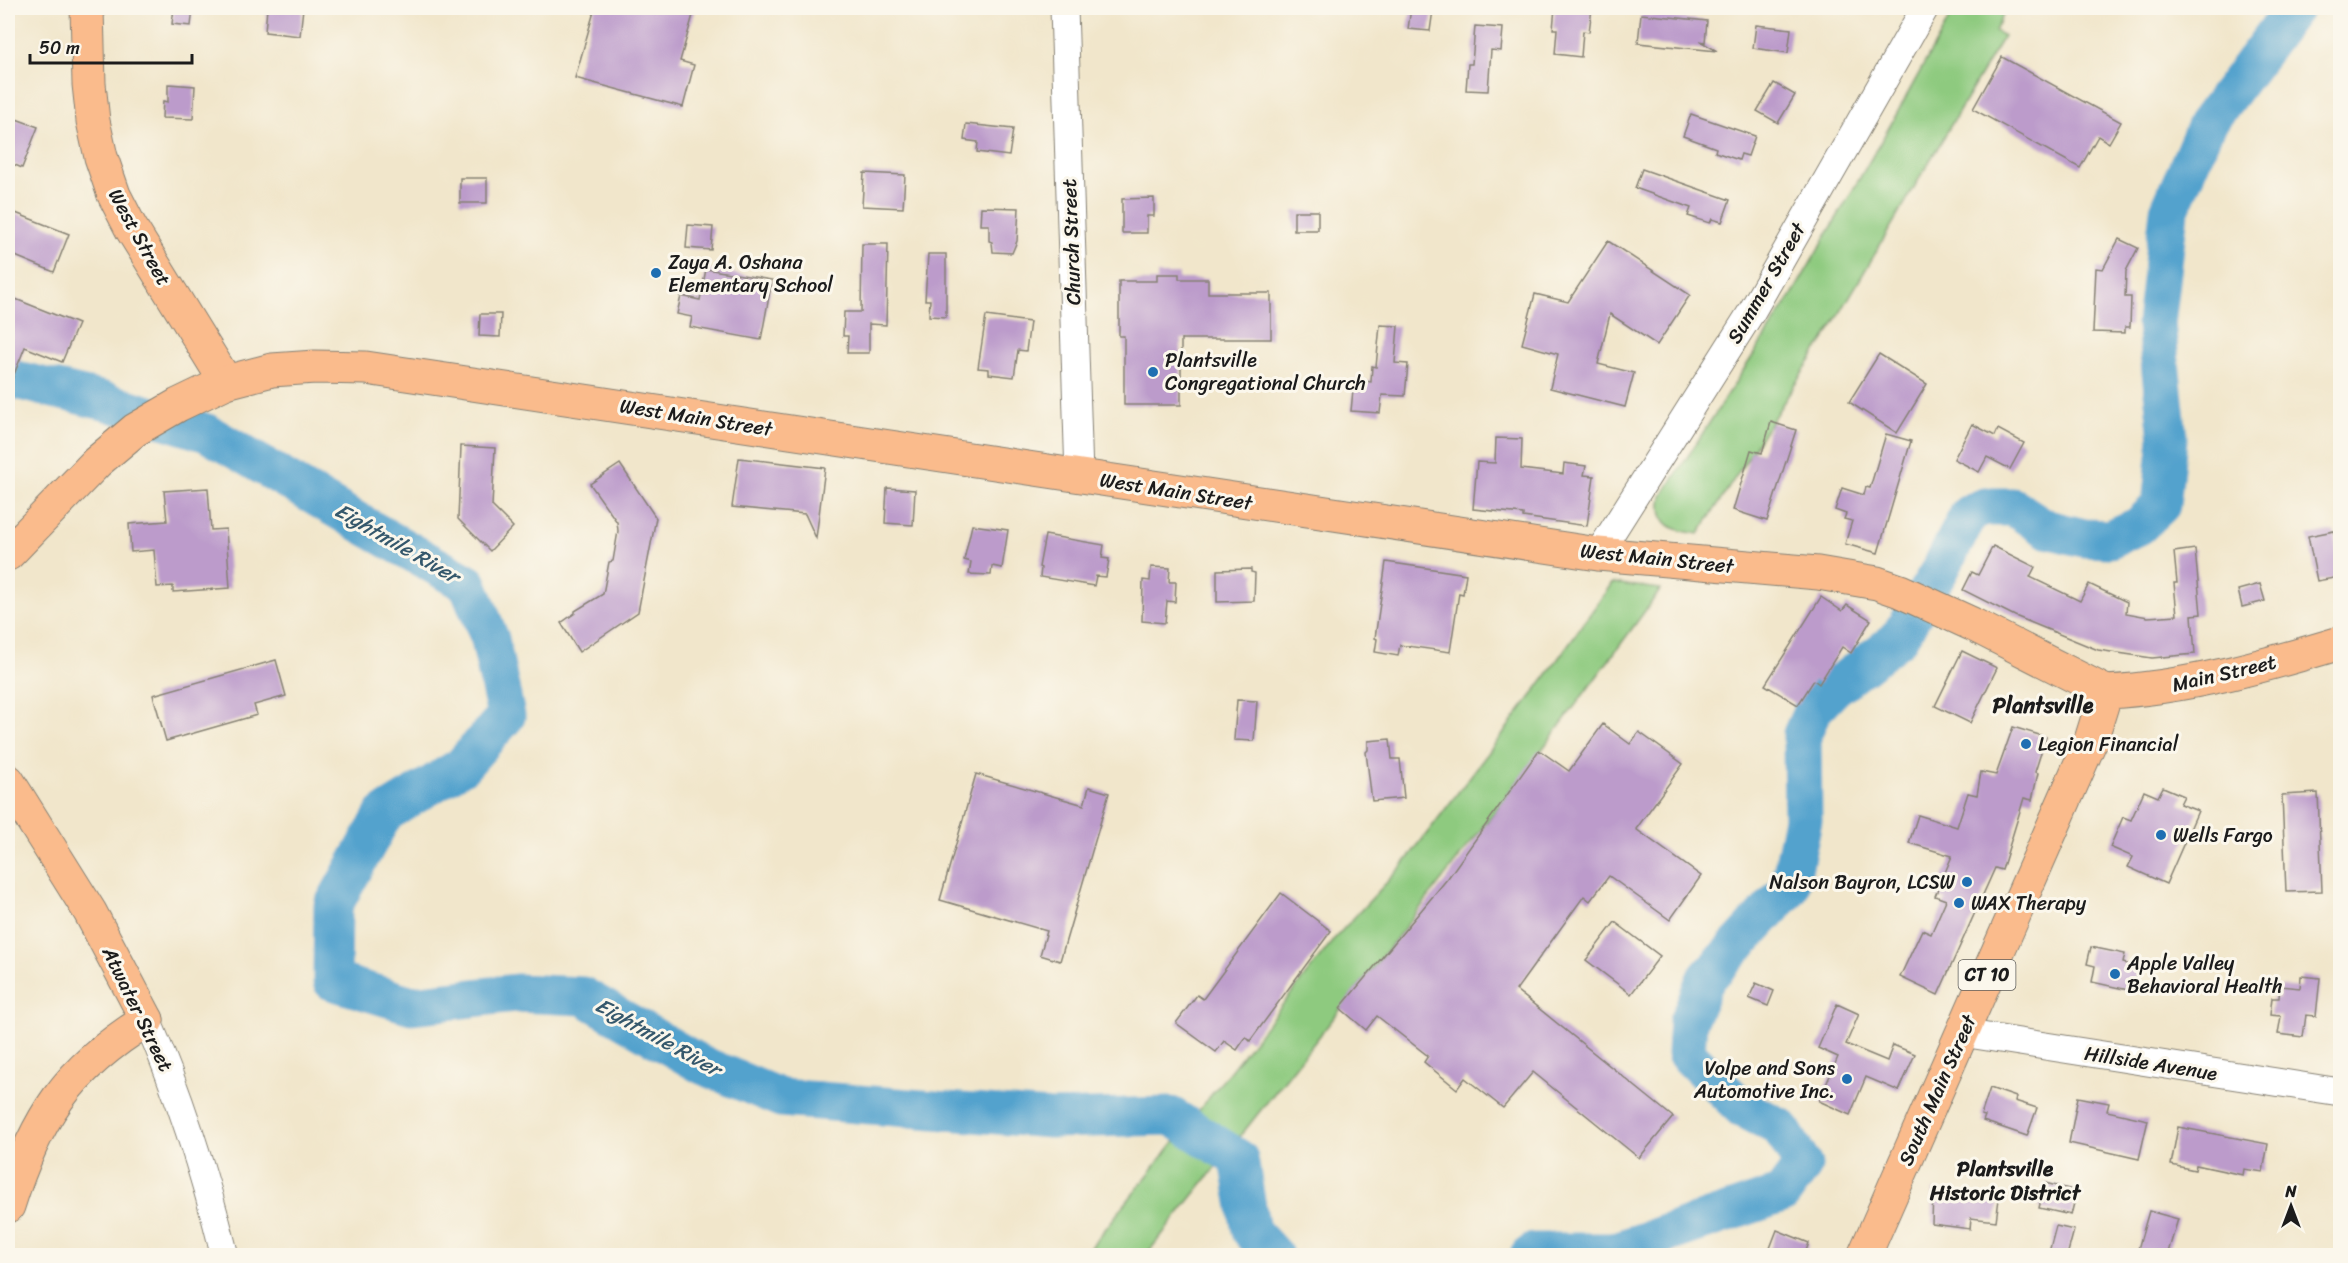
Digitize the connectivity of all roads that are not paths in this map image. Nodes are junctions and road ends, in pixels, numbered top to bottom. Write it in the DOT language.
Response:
graph roads {
  1 [pos="87,8"];
  2 [pos="1064,8"];
  3 [pos="1925,8"];
  4 [pos="226,382"];
  5 [pos="1078,476"];
  6 [pos="8,554"];
  7 [pos="1598,554"];
  8 [pos="2340,643"];
  9 [pos="2106,692"];
  10 [pos="8,781"];
  11 [pos="147,1020"];
  12 [pos="1962,1033"];
  13 [pos="2340,1092"];
  14 [pos="8,1206"];
  15 [pos="225,1256"];
  16 [pos="1864,1256"];
  1 -- 4 [label="main road, West Street"];
  2 -- 5 [label="street, Church Street"];
  3 -- 7 [label="street, Summer Street"];
  4 -- 5 [label="main road, West Main Street"];
  4 -- 6 [label="main road, West Main Street"];
  5 -- 7 [label="main road, West Main Street"];
  7 -- 9 [label="main road, West Main Street"];
  8 -- 9 [label="main road, Main Street"];
  9 -- 12 [label="main road, South Main Street / CT 10"];
  10 -- 11 [label="main road, Atwater Street"];
  11 -- 14 [label="main road"];
  11 -- 15 [label="street, Atwater Street"];
  12 -- 13 [label="street, Hillside Avenue"];
  12 -- 16 [label="main road, South Main Street / CT 10"];
}
